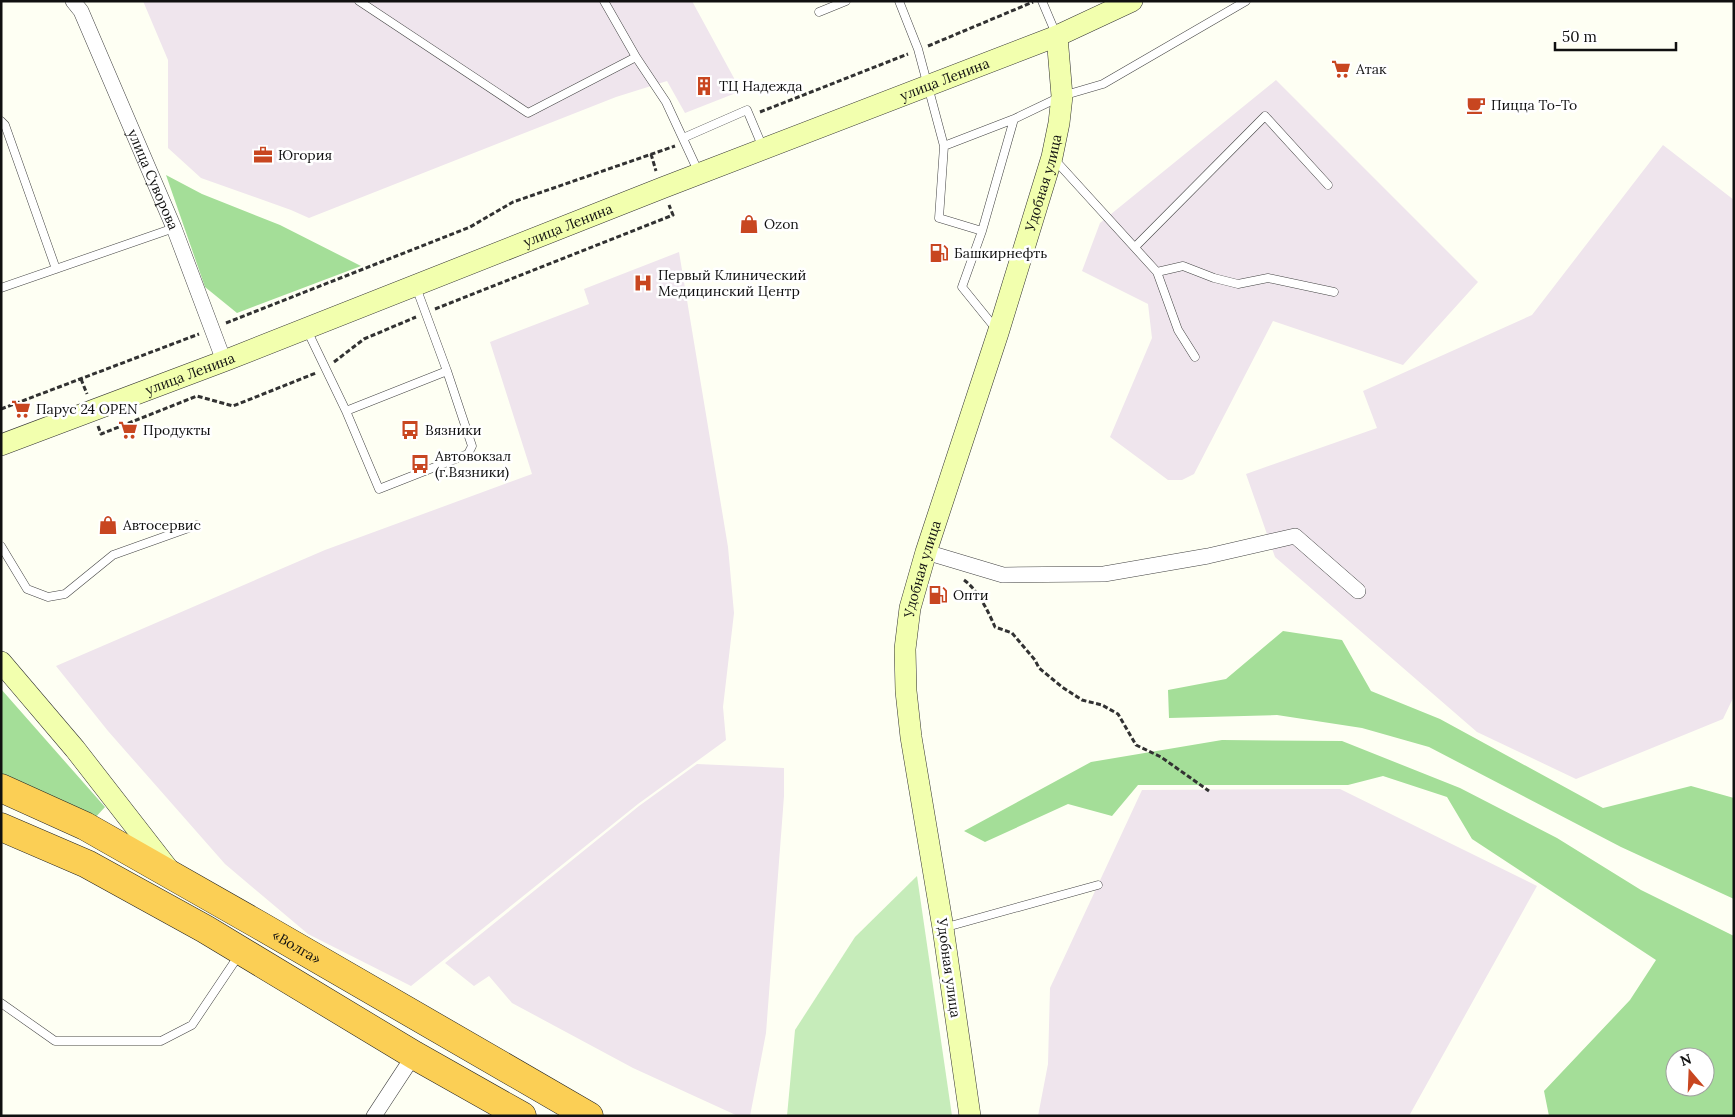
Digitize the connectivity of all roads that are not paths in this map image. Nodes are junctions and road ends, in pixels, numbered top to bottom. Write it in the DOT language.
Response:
graph roads {
  1 [pos="73,1"];
  2 [pos="359,1"];
  3 [pos="604,1"];
  4 [pos="846,1"];
  5 [pos="899,1"];
  6 [pos="1042,1"];
  7 [pos="1132,1"];
  8 [pos="1246,1"];
  9 [pos="820,12"];
  10 [pos="1057,36"];
  11 [pos="636,57"];
  12 [pos="928,85"];
  13 [pos="1062,96"];
  14 [pos="1014,119"];
  15 [pos="1,121"];
  16 [pos="684,140"];
  17 [pos="944,146"];
  18 [pos="763,148"];
  19 [pos="1052,156"];
  20 [pos="699,173"];
  21 [pos="1328,185"];
  22 [pos="174,228"];
  23 [pos="982,231"];
  24 [pos="1135,247"];
  25 [pos="56,269"];
  26 [pos="1157,272"];
  27 [pos="415,286"];
  28 [pos="1,288"];
  29 [pos="1334,292"];
  30 [pos="306,328"];
  31 [pos="998,333"];
  32 [pos="1195,357"];
  33 [pos="224,361"];
  34 [pos="447,371"];
  35 [pos="346,411"];
  36 [pos="1,445"];
  37 [pos="197,525"];
  38 [pos="1,546"];
  39 [pos="931,553"];
  40 [pos="1358,591"];
  41 [pos="1,662"];
  42 [pos="1,788"];
  43 [pos="1,826"];
  44 [pos="176,878"];
  45 [pos="1098,885"];
  46 [pos="943,928"];
  47 [pos="242,951"];
  48 [pos="1,1004"];
  49 [pos="414,1055"];
  50 [pos="374,1116"];
  51 [pos="522,1116"];
  52 [pos="589,1116"];
  53 [pos="970,1116"];
  1 -- 22 [label="street, улица Суворова"];
  2 -- 11 [label="lane"];
  3 -- 11 [label="lane"];
  4 -- 9 [label="lane"];
  5 -- 12 [label="lane"];
  6 -- 10 [label="lane"];
  7 -- 10 [label="main road, улица Ленина"];
  8 -- 13 [label="lane"];
  10 -- 12 [label="main road, улица Ленина"];
  10 -- 13 [label="main road, Удобная улица"];
  11 -- 16 [label="lane"];
  12 -- 17 [label="lane"];
  12 -- 18 [label="main road, улица Ленина"];
  13 -- 14 [label="lane"];
  13 -- 19 [label="main road, Удобная улица"];
  14 -- 17 [label="lane"];
  14 -- 23 [label="lane"];
  15 -- 25 [label="lane"];
  16 -- 18 [label="lane"];
  16 -- 20 [label="lane"];
  17 -- 23 [label="lane"];
  18 -- 20 [label="main road, улица Ленина"];
  19 -- 24 [label="lane"];
  19 -- 31 [label="main road, Удобная улица"];
  20 -- 27 [label="main road, улица Ленина"];
  21 -- 24 [label="lane"];
  22 -- 25 [label="lane"];
  22 -- 33 [label="street, улица Суворова"];
  23 -- 31 [label="lane"];
  24 -- 26 [label="lane"];
  25 -- 28 [label="lane"];
  26 -- 29 [label="lane"];
  26 -- 32 [label="lane"];
  27 -- 30 [label="main road, улица Ленина"];
  27 -- 34 [label="lane"];
  30 -- 33 [label="main road, улица Ленина"];
  30 -- 35 [label="lane"];
  31 -- 39 [label="main road, Удобная улица"];
  33 -- 36 [label="main road, улица Ленина"];
  34 -- 35 [label="lane"];
  34 -- 35 [label="lane"];
  37 -- 38 [label="lane"];
  39 -- 40 [label="street"];
  39 -- 46 [label="main road, Удобная улица"];
  41 -- 44 [label="main road"];
  42 -- 44 [label="highway, «Волга»"];
  43 -- 47 [label="highway"];
  44 -- 52 [label="highway, «Волга»"];
  45 -- 46 [label="lane"];
  46 -- 53 [label="main road, Удобная улица"];
  47 -- 48 [label="lane"];
  47 -- 49 [label="highway"];
  49 -- 50 [label="street"];
  49 -- 51 [label="highway"];
}
